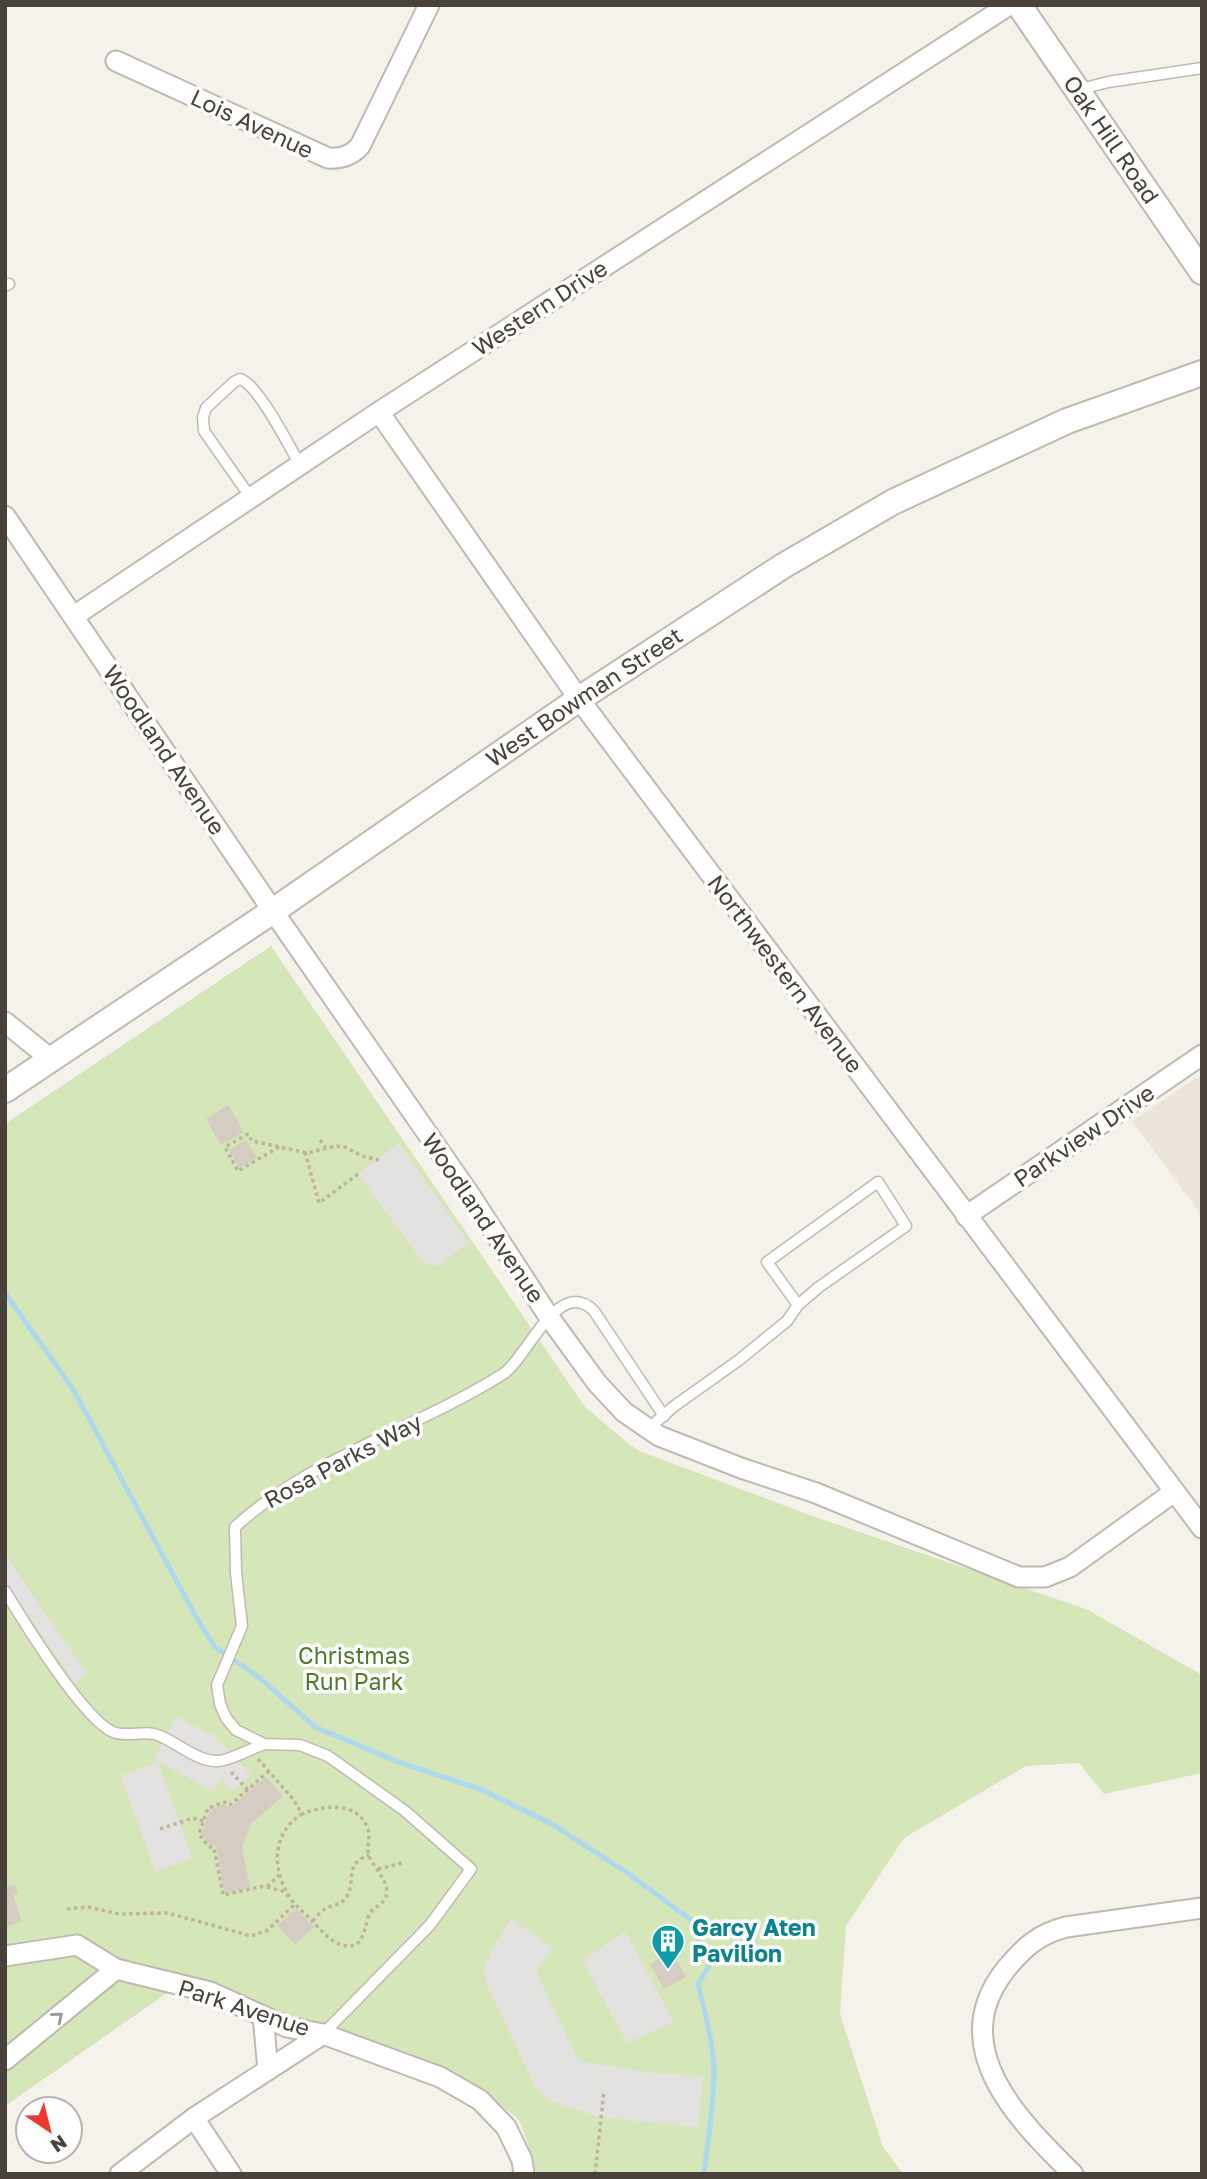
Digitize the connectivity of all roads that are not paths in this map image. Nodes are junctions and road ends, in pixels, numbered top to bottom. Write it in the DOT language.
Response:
graph roads {
  1 [pos="429,5"];
  2 [pos="1009,5"];
  3 [pos="1018,5"];
  4 [pos="116,61"];
  5 [pos="1202,68"];
  6 [pos="1077,90"];
  7 [pos="1202,272"];
  8 [pos="1202,373"];
  9 [pos="379,412"];
  10 [pos="300,465"];
  11 [pos="251,498"];
  12 [pos="5,516"];
  13 [pos="74,616"];
  14 [pos="579,699"];
  15 [pos="273,911"];
  16 [pos="5,1022"];
  17 [pos="1202,1055"];
  18 [pos="51,1060"];
  19 [pos="5,1090"];
  20 [pos="966,1216"];
  21 [pos="798,1305"];
  22 [pos="549,1317"];
  23 [pos="664,1416"];
  24 [pos="648,1429"];
  25 [pos="1174,1492"];
  26 [pos="1202,1528"];
  27 [pos="5,1591"];
  28 [pos="264,1744"];
  29 [pos="1202,1908"];
  30 [pos="5,1956"];
  31 [pos="116,1969"];
  32 [pos="263,2016"];
  33 [pos="323,2034"];
  34 [pos="5,2060"];
  35 [pos="268,2070"];
  36 [pos="194,2118"];
  37 [pos="120,2174"];
  38 [pos="231,2174"];
  39 [pos="524,2174"];
  40 [pos="1073,2174"];
  1 -- 4 [label="street, Lois Avenue"];
  2 -- 9 [label="street, Western Drive"];
  3 -- 6 [label="street, Oak Hill Road"];
  5 -- 6 [label="lane"];
  6 -- 7 [label="street, Oak Hill Road"];
  8 -- 14 [label="street, West Bowman Street"];
  9 -- 10 [label="street, Western Drive"];
  9 -- 14 [label="street, Northwestern Avenue"];
  10 -- 11 [label="street, Western Drive"];
  10 -- 11 [label="lane"];
  11 -- 13 [label="street, Western Drive"];
  12 -- 13 [label="street, Woodland Avenue"];
  13 -- 15 [label="street, Woodland Avenue"];
  14 -- 15 [label="street, West Bowman Street"];
  14 -- 20 [label="street, Northwestern Avenue"];
  15 -- 18 [label="street, West Bowman Street"];
  15 -- 22 [label="street, Woodland Avenue"];
  16 -- 18 [label="street"];
  17 -- 20 [label="street, Parkview Drive"];
  18 -- 19 [label="street, West Bowman Street"];
  20 -- 25 [label="street, Northwestern Avenue"];
  21 -- 21 [label="lane"];
  21 -- 23 [label="lane"];
  22 -- 23 [label="lane"];
  22 -- 24 [label="street, Woodland Avenue"];
  22 -- 28 [label="lane, Rosa Parks Way"];
  23 -- 24 [label="lane"];
  24 -- 25 [label="street, Woodland Avenue"];
  25 -- 26 [label="street, Northwestern Avenue"];
  27 -- 28 [label="lane"];
  28 -- 33 [label="lane, Rosa Parks Way"];
  29 -- 40 [label="street"];
  30 -- 31 [label="street, Park Avenue"];
  31 -- 32 [label="street, Park Avenue"];
  34 -- 31 [label="street, one-way"];
  32 -- 33 [label="street, Park Avenue"];
  32 -- 35 [label="street"];
  33 -- 35 [label="street"];
  33 -- 39 [label="street, Park Avenue"];
  35 -- 36 [label="street"];
  36 -- 37 [label="street"];
  36 -- 38 [label="street"];
}
